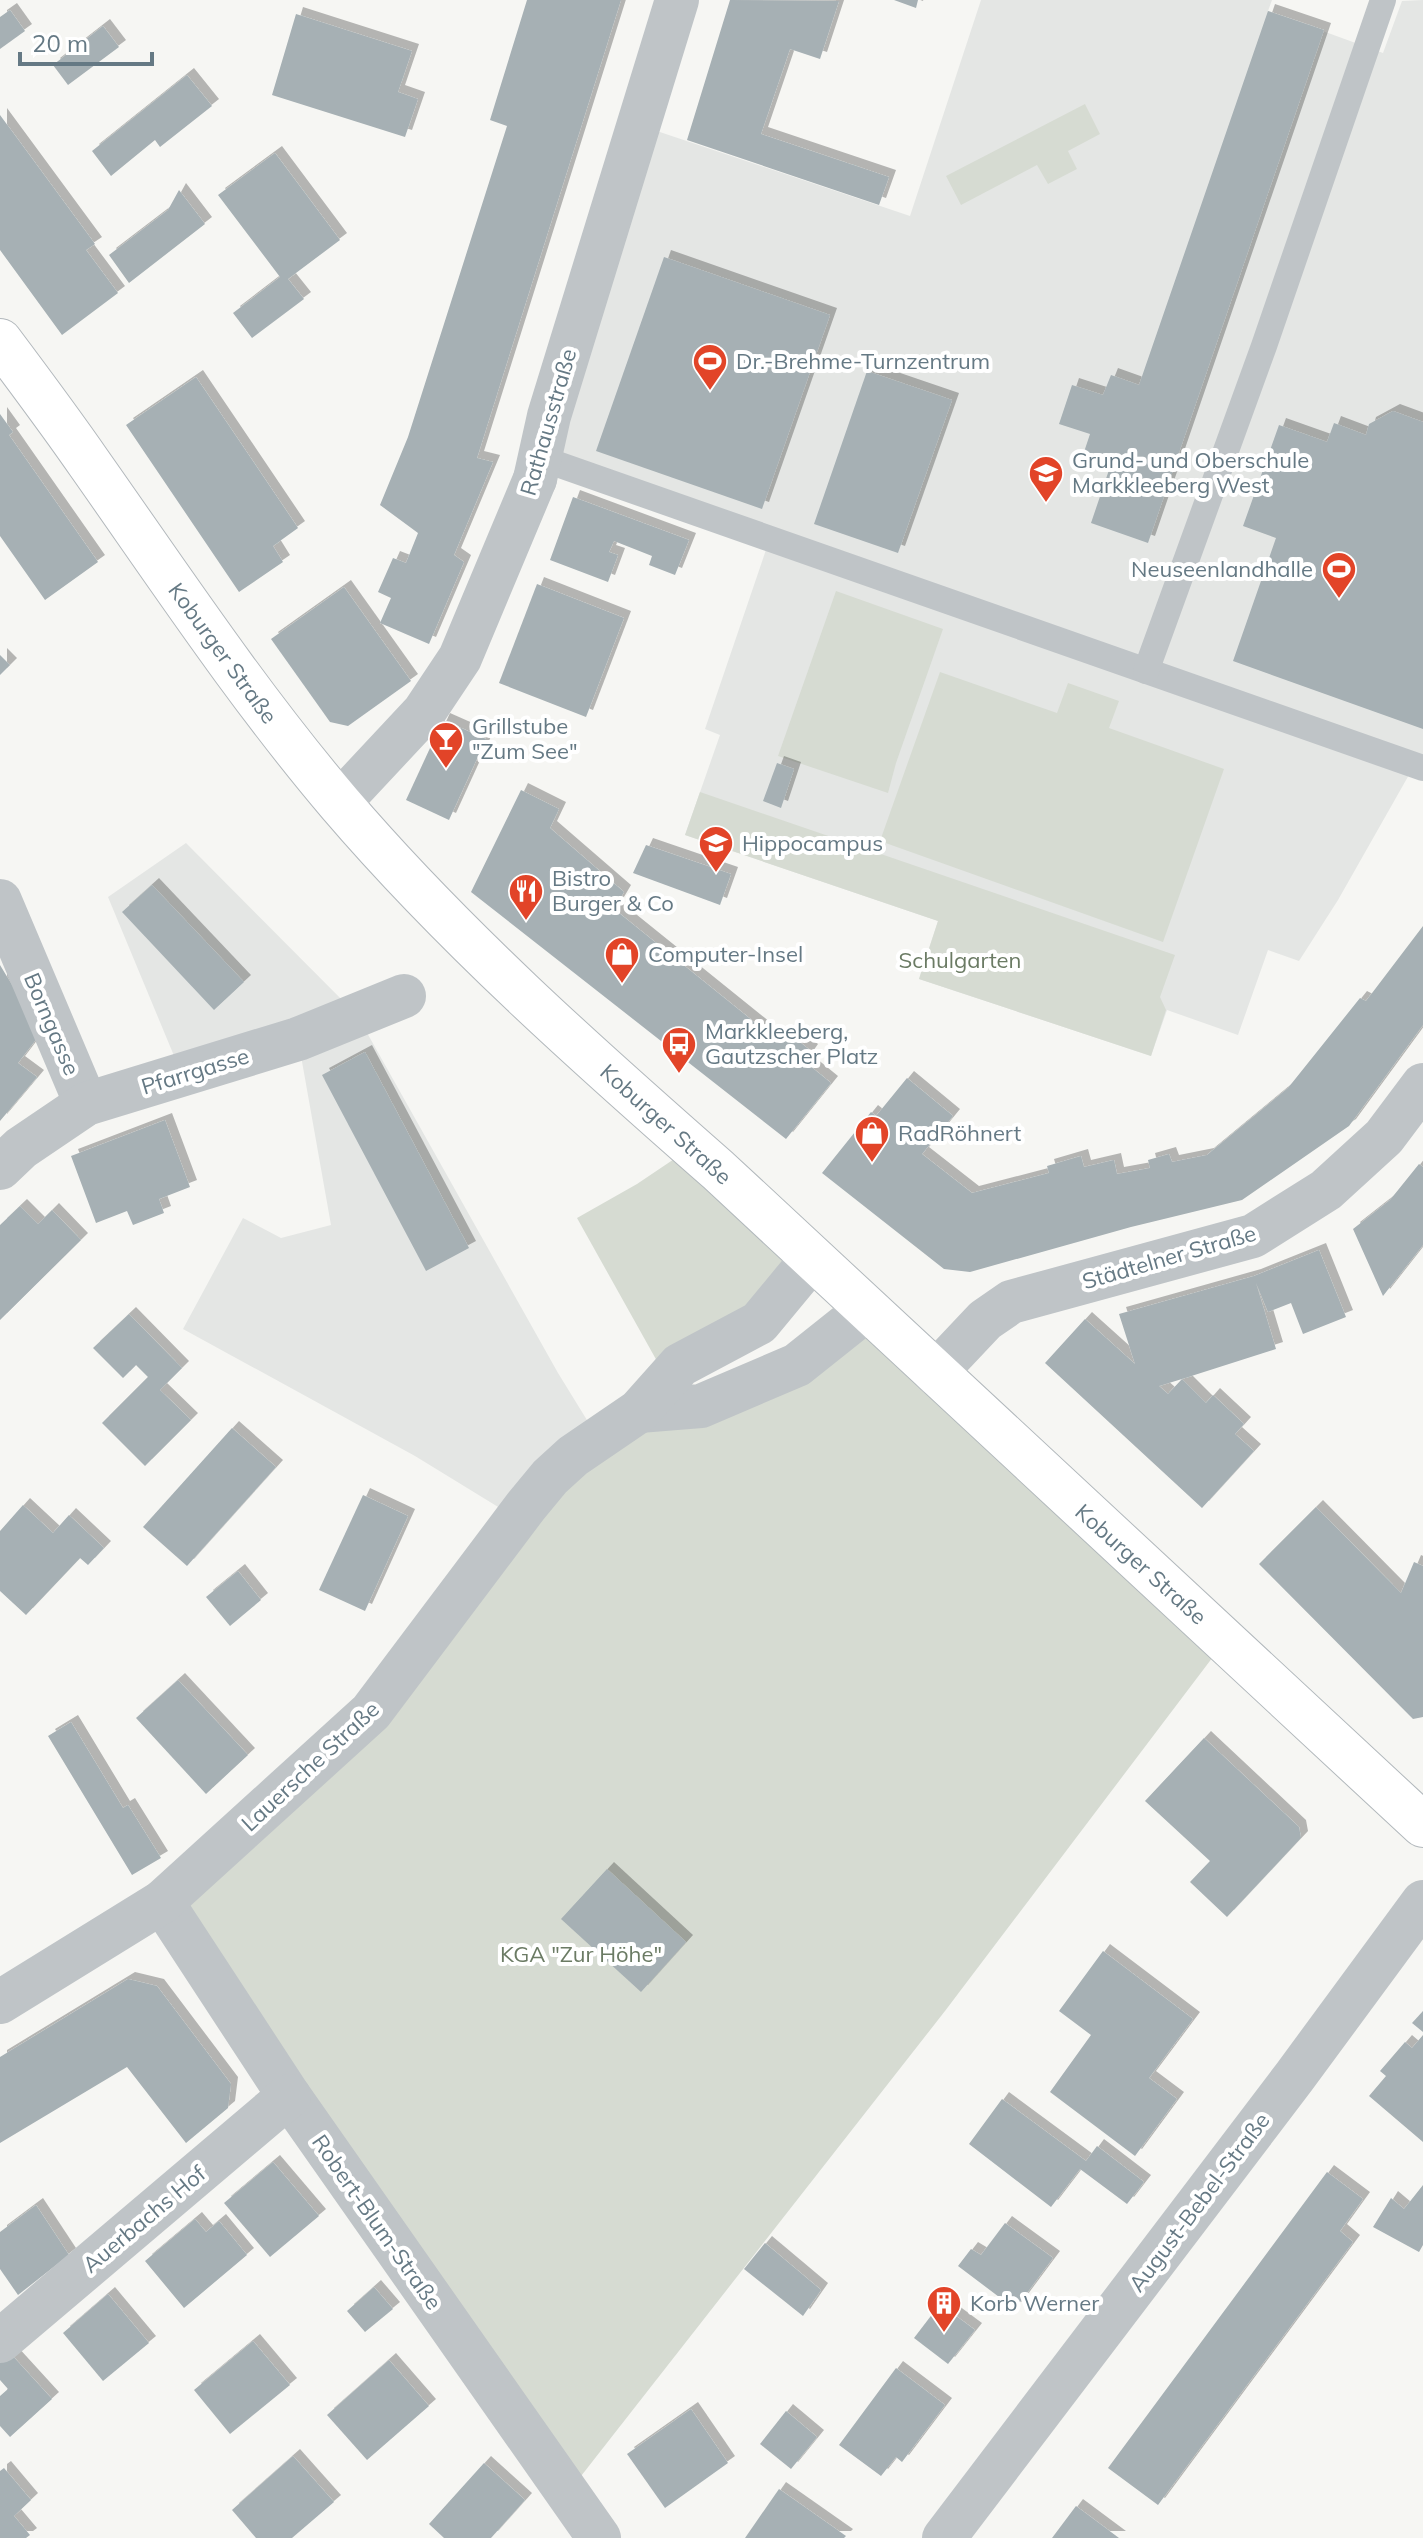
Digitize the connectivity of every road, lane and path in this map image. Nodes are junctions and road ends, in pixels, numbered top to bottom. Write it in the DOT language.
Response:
graph roads {
  1 [pos="677,0"];
  2 [pos="1383,0"];
  3 [pos="0,341"];
  4 [pos="537,469"];
  5 [pos="1146,671"];
  6 [pos="1423,768"];
  7 [pos="339,803"];
  8 [pos="0,901"];
  9 [pos="404,996"];
  10 [pos="1423,1085"];
  11 [pos="86,1104"];
  12 [pos="0,1168"];
  13 [pos="812,1259"];
  14 [pos="866,1310"];
  15 [pos="935,1373"];
  16 [pos="639,1411"];
  17 [pos="1423,1825"];
  18 [pos="162,1902"];
  19 [pos="1423,1902"];
  20 [pos="0,2002"];
  21 [pos="289,2096"];
  22 [pos="0,2341"];
  23 [pos="588,2534"];
  24 [pos="944,2538"];
  1 -- 4 [label="street, Rathausstraße"];
  2 -- 5 [label="lane"];
  3 -- 7 [label="main road, Koburger Straße"];
  4 -- 5 [label="lane"];
  4 -- 7 [label="street, Rathausstraße"];
  5 -- 6 [label="lane"];
  7 -- 13 [label="main road, Koburger Straße"];
  8 -- 11 [label="street, Borngasse"];
  9 -- 11 [label="street, Pfarrgasse"];
  10 -- 15 [label="street, Städtelner Straße"];
  11 -- 12 [label="street, Pfarrgasse"];
  13 -- 14 [label="main road, Koburger Straße"];
  13 -- 16 [label="street, Lauersche Straße"];
  14 -- 15 [label="main road, Koburger Straße"];
  14 -- 16 [label="street, Lauersche Straße"];
  15 -- 17 [label="main road, Koburger Straße"];
  16 -- 18 [label="street, Lauersche Straße"];
  18 -- 20 [label="street, Lauersche Straße"];
  18 -- 21 [label="street, Robert-Blum-Straße"];
  19 -- 24 [label="street, August-Bebel-Straße"];
  21 -- 22 [label="street, Auerbachs Hof"];
  21 -- 23 [label="street, Robert-Blum-Straße"];
}
